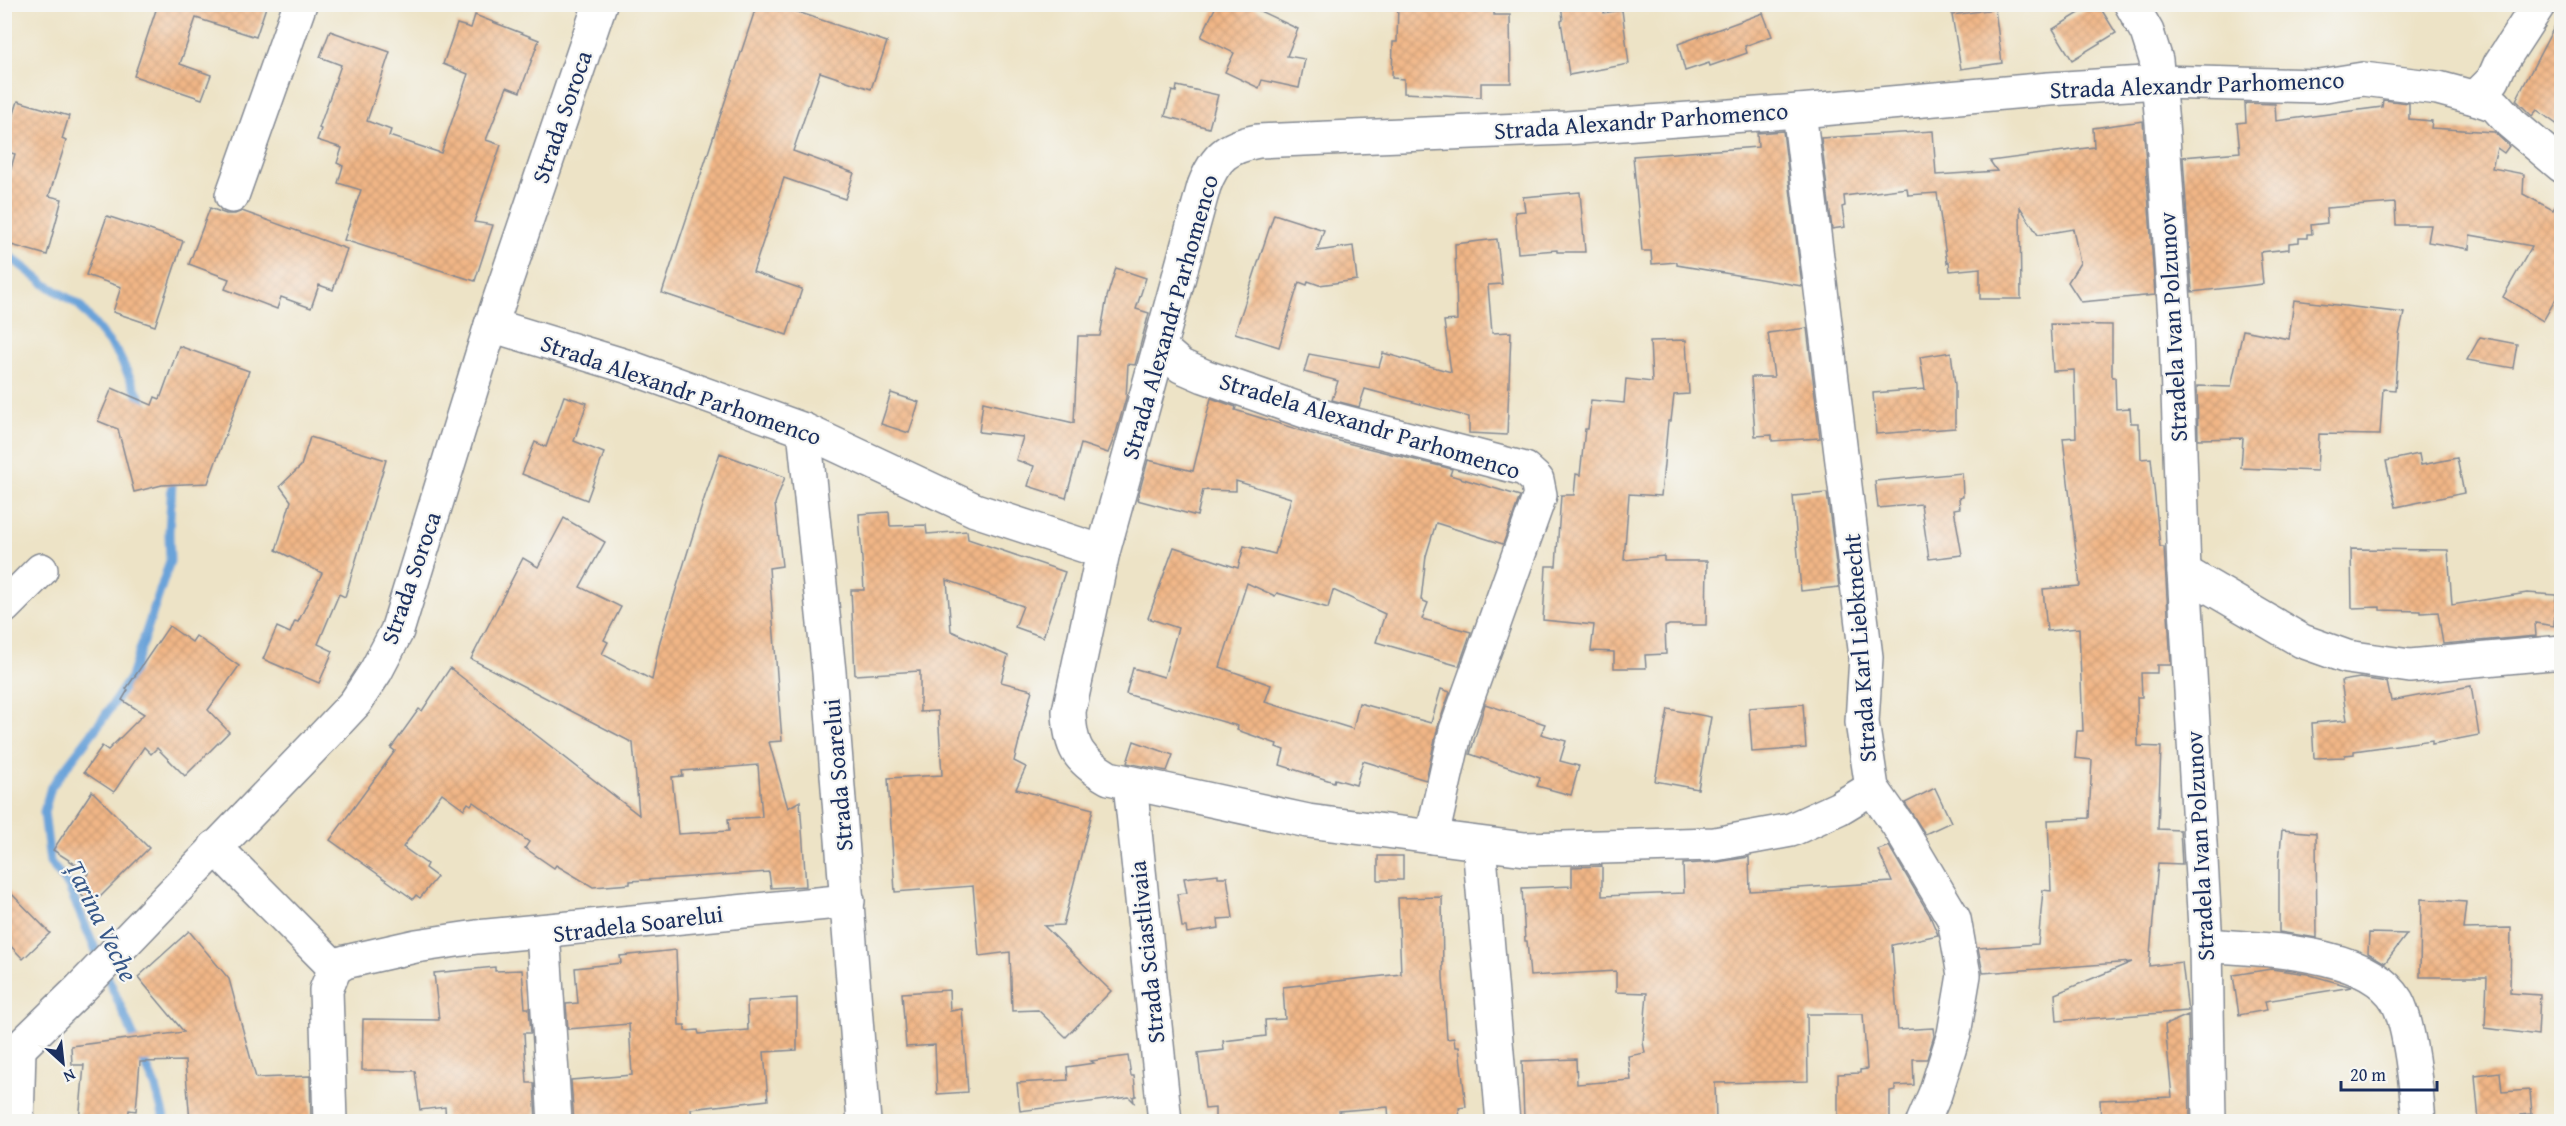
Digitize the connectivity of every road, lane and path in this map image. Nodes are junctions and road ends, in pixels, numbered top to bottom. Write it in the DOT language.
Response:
graph roads {
  1 [pos="300,4"];
  2 [pos="600,4"];
  3 [pos="2131,4"];
  4 [pos="2539,4"];
  5 [pos="2159,82"];
  6 [pos="2475,98"];
  7 [pos="1799,111"];
  8 [pos="2562,166"];
  9 [pos="232,196"];
  10 [pos="491,325"];
  11 [pos="1160,348"];
  12 [pos="804,430"];
  13 [pos="1103,552"];
  14 [pos="41,570"];
  15 [pos="2184,572"];
  16 [pos="4,607"];
  17 [pos="2562,652"];
  18 [pos="1130,783"];
  19 [pos="1872,788"];
  20 [pos="1432,837"];
  21 [pos="1479,843"];
  22 [pos="215,847"];
  23 [pos="848,901"];
  24 [pos="543,931"];
  25 [pos="2206,945"];
  26 [pos="335,968"];
  27 [pos="12,1056"];
  28 [pos="17,1122"];
  29 [pos="330,1122"];
  30 [pos="555,1122"];
  31 [pos="864,1122"];
  32 [pos="1165,1122"];
  33 [pos="1503,1122"];
  34 [pos="1923,1122"];
  35 [pos="2209,1122"];
  36 [pos="2419,1122"];
  1 -- 9 [label="street"];
  2 -- 10 [label="street, Strada Soroca"];
  3 -- 5 [label="street, Stradela Ivan Polzunov"];
  4 -- 6 [label="street"];
  5 -- 6 [label="street, Strada Alexandr Parhomenco"];
  5 -- 7 [label="street, Strada Alexandr Parhomenco"];
  5 -- 15 [label="street, Stradela Ivan Polzunov"];
  6 -- 8 [label="street, Strada Alexandr Parhomenco"];
  7 -- 11 [label="street, Strada Alexandr Parhomenco"];
  7 -- 19 [label="street, Strada Karl Liebknecht"];
  10 -- 12 [label="street, Strada Alexandr Parhomenco"];
  10 -- 22 [label="street, Strada Soroca"];
  11 -- 13 [label="street, Strada Alexandr Parhomenco"];
  11 -- 20 [label="street, Stradela Alexandr Parhomenco"];
  12 -- 13 [label="street, Strada Alexandr Parhomenco"];
  12 -- 23 [label="street, Strada Soarelui"];
  13 -- 18 [label="street, Strada Alexandr Parhomenco"];
  14 -- 16 [label="street"];
  15 -- 17 [label="street"];
  15 -- 25 [label="street, Stradela Ivan Polzunov"];
  18 -- 20 [label="street, Strada Alexandr Parhomenco"];
  18 -- 32 [label="street, Strada Sciastlivaia"];
  19 -- 21 [label="street, Strada Alexandr Parhomenco"];
  19 -- 34 [label="street, Strada Karl Liebknecht"];
  20 -- 21 [label="street, Strada Alexandr Parhomenco"];
  21 -- 33 [label="street"];
  22 -- 26 [label="street"];
  22 -- 27 [label="street, Strada Soroca"];
  23 -- 24 [label="street, Stradela Soarelui"];
  23 -- 31 [label="street, Strada Soarelui"];
  24 -- 26 [label="street"];
  24 -- 30 [label="street, Stradela Soarelui"];
  25 -- 35 [label="street, Stradela Ivan Polzunov"];
  25 -- 36 [label="street"];
  26 -- 29 [label="street"];
  27 -- 28 [label="street"];
}
